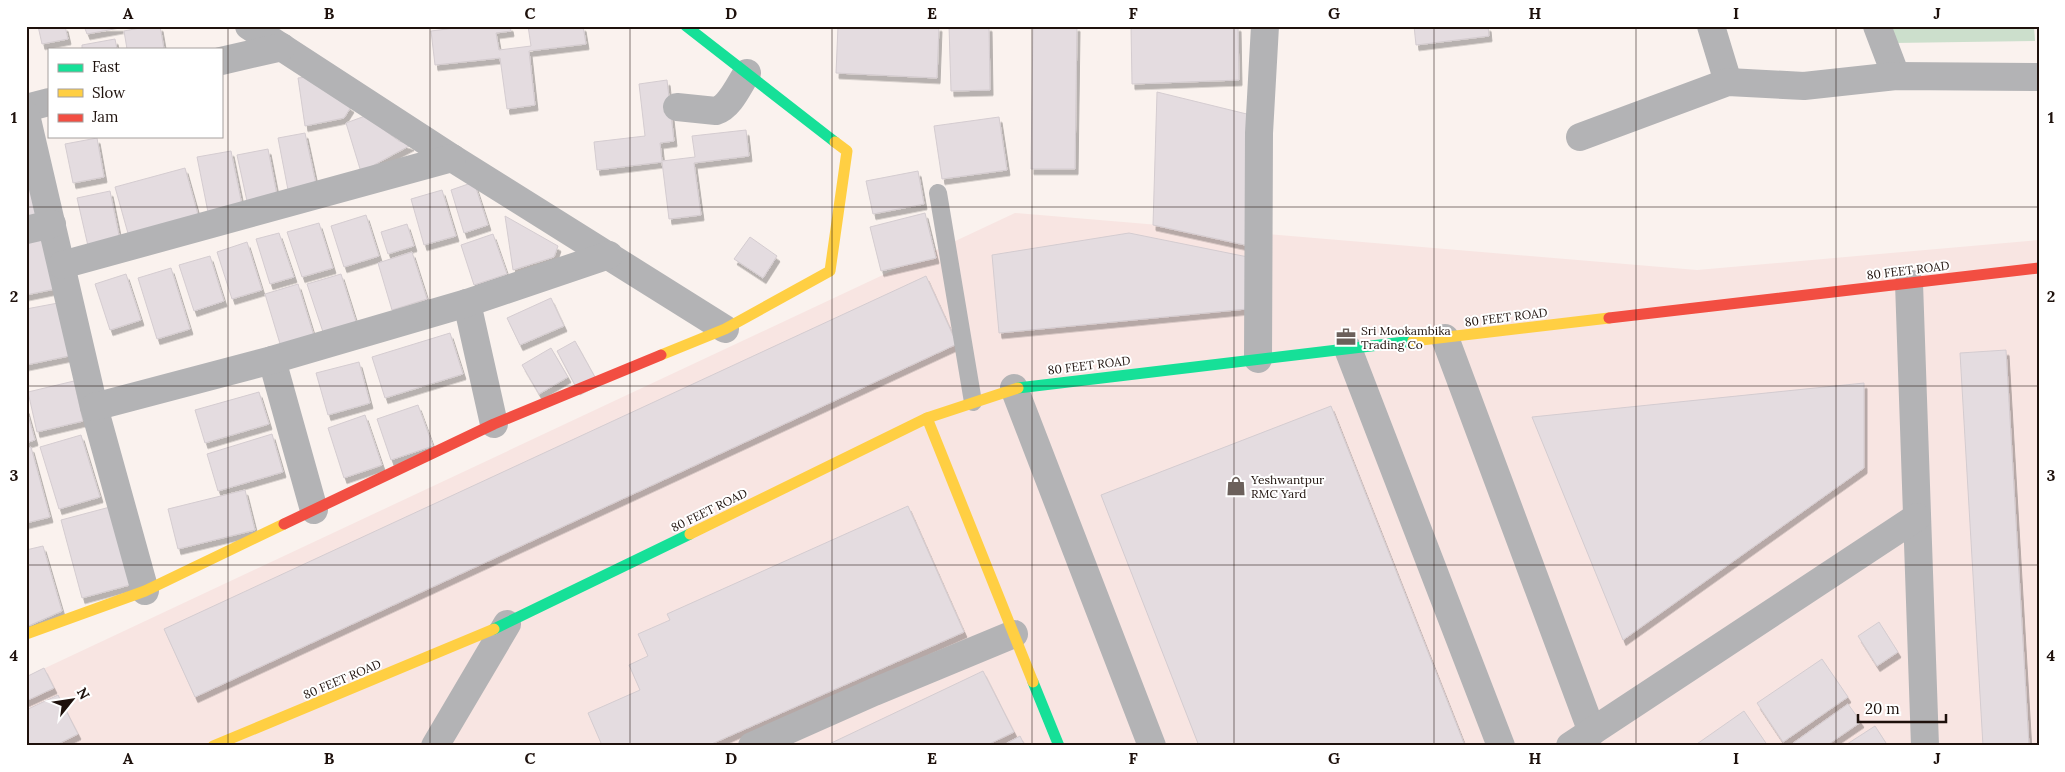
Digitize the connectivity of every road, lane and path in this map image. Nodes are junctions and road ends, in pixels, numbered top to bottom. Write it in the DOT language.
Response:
graph roads {
  1 [pos="249,26"];
  2 [pos="686,26"];
  3 [pos="1265,26"];
  4 [pos="1711,26"];
  5 [pos="1877,26"];
  6 [pos="282,47"];
  7 [pos="222,61"];
  8 [pos="747,73"];
  9 [pos="1896,76"];
  10 [pos="2039,77"];
  11 [pos="1728,82"];
  12 [pos="48,102"];
  13 [pos="677,107"];
  14 [pos="26,108"];
  15 [pos="26,115"];
  16 [pos="1580,137"];
  17 [pos="452,158"];
  18 [pos="938,193"];
  19 [pos="39,227"];
  20 [pos="609,255"];
  21 [pos="62,265"];
  22 [pos="2039,268"];
  23 [pos="1909,283"];
  24 [pos="467,303"];
  25 [pos="725,329"];
  26 [pos="1445,338"];
  27 [pos="1348,349"];
  28 [pos="1258,359"];
  29 [pos="272,360"];
  30 [pos="1014,388"];
  31 [pos="973,402"];
  32 [pos="94,407"];
  33 [pos="927,418"];
  34 [pos="494,424"];
  35 [pos="314,510"];
  36 [pos="1917,517"];
  37 [pos="145,591"];
  38 [pos="507,624"];
  39 [pos="26,634"];
  40 [pos="1014,634"];
  41 [pos="251,738"];
  42 [pos="1581,739"];
  43 [pos="213,746"];
  44 [pos="435,746"];
  45 [pos="752,746"];
  46 [pos="1058,746"];
  47 [pos="1152,746"];
  48 [pos="1501,746"];
  49 [pos="1925,746"];
  1 -- 6 [label="street"];
  2 -- 8 [label="street"];
  3 -- 28 [label="street"];
  4 -- 11 [label="street"];
  5 -- 9 [label="street"];
  6 -- 7 [label="street"];
  6 -- 17 [label="street"];
  8 -- 13 [label="street"];
  8 -- 25 [label="street"];
  9 -- 10 [label="street"];
  9 -- 11 [label="street"];
  11 -- 16 [label="street"];
  12 -- 14 [label="street"];
  15 -- 19 [label="street"];
  17 -- 20 [label="street"];
  17 -- 21 [label="street"];
  18 -- 31 [label="lane"];
  19 -- 21 [label="street"];
  20 -- 24 [label="street"];
  20 -- 25 [label="street"];
  21 -- 32 [label="street"];
  22 -- 23 [label="street, 80 FEET ROAD"];
  23 -- 26 [label="street, 80 FEET ROAD"];
  23 -- 36 [label="street"];
  24 -- 29 [label="street"];
  24 -- 34 [label="street"];
  25 -- 34 [label="street"];
  26 -- 27 [label="street, 80 FEET ROAD"];
  26 -- 42 [label="street"];
  27 -- 28 [label="street, 80 FEET ROAD"];
  27 -- 48 [label="street"];
  28 -- 30 [label="street, 80 FEET ROAD"];
  29 -- 32 [label="street"];
  29 -- 35 [label="street"];
  30 -- 31 [label="street, 80 FEET ROAD"];
  30 -- 47 [label="street"];
  31 -- 33 [label="street, 80 FEET ROAD"];
  32 -- 37 [label="street"];
  33 -- 38 [label="street, 80 FEET ROAD"];
  33 -- 40 [label="street"];
  34 -- 35 [label="street"];
  35 -- 37 [label="street"];
  36 -- 42 [label="street"];
  36 -- 49 [label="street"];
  37 -- 39 [label="street"];
  38 -- 41 [label="street, 80 FEET ROAD"];
  38 -- 44 [label="street"];
  40 -- 45 [label="street"];
  40 -- 46 [label="street"];
  41 -- 43 [label="street, 80 FEET ROAD"];
}
